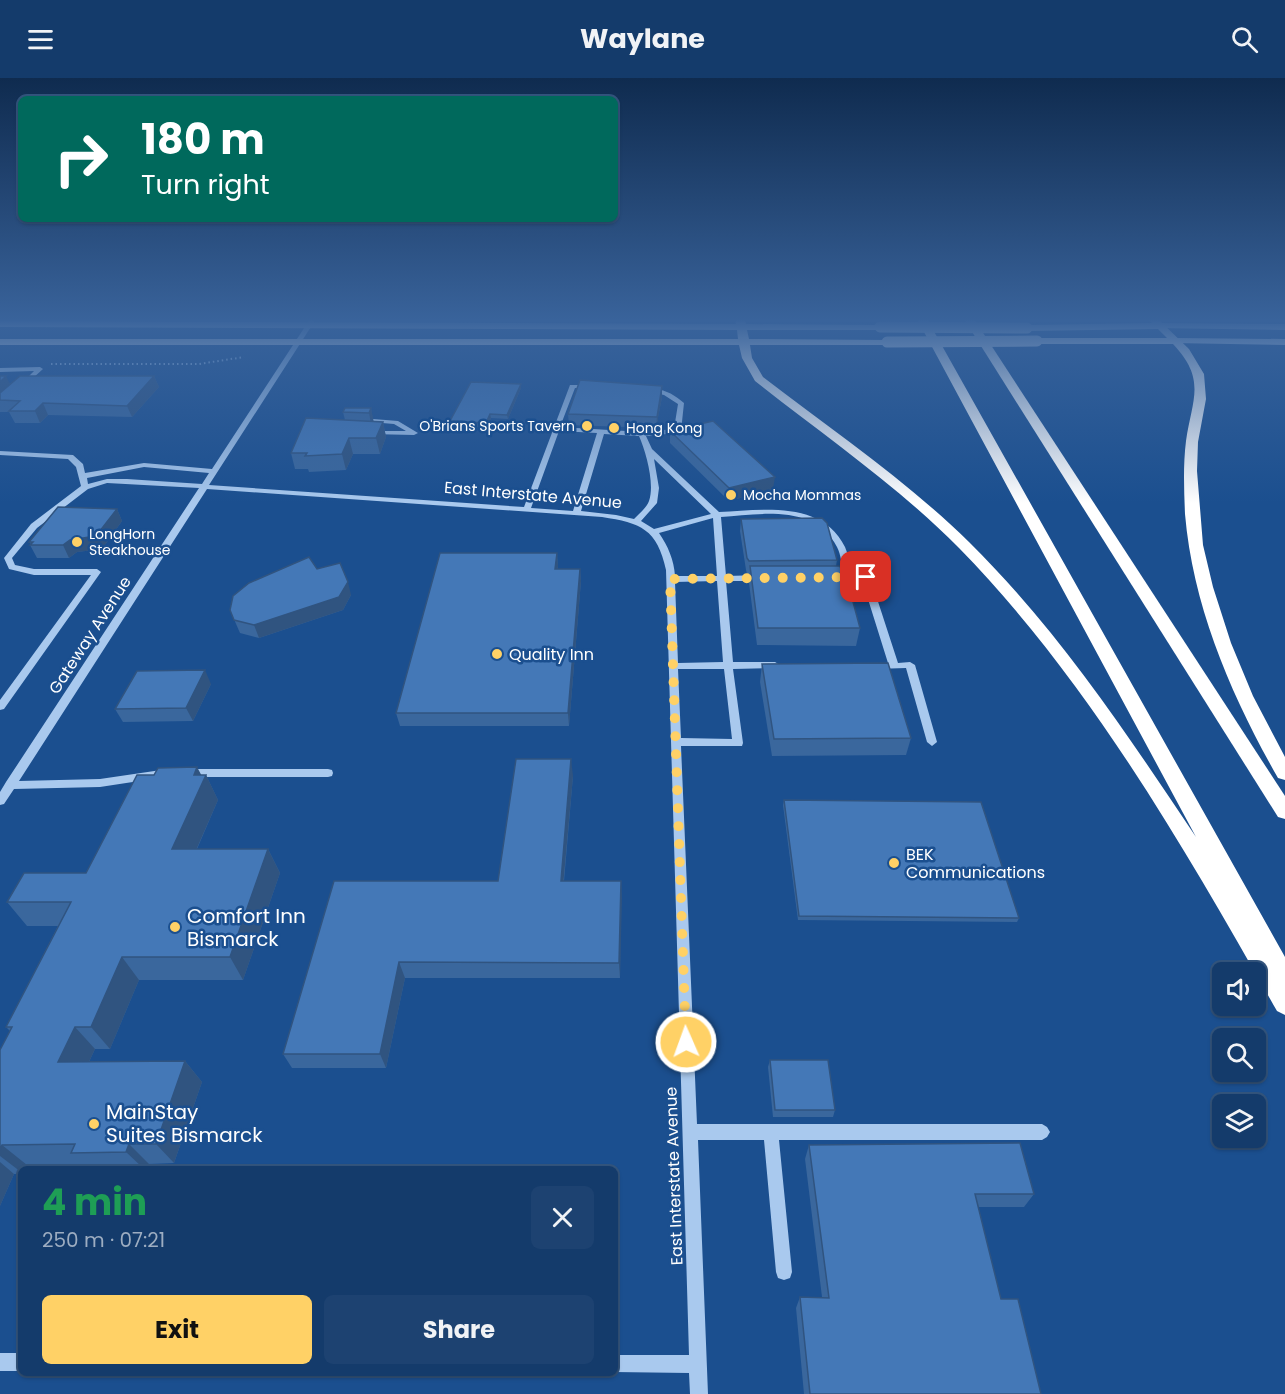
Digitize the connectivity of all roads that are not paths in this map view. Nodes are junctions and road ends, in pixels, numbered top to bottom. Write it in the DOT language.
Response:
graph roads {
  1 [pos="28,380"];
  2 [pos="273,380"];
  3 [pos="760,380"];
  4 [pos="956,380"];
  5 [pos="1008,380"];
  6 [pos="1201,380"];
  7 [pos="603,388"];
  8 [pos="16,391"];
  9 [pos="645,391"];
  10 [pos="347,420"];
  11 [pos="410,429"];
  12 [pos="556,429"];
  13 [pos="601,432"];
  14 [pos="642,434"];
  15 [pos="649,450"];
  16 [pos="0,453"];
  17 [pos="215,471"];
  18 [pos="83,476"];
  19 [pos="206,485"];
  20 [pos="85,487"];
  21 [pos="527,509"];
  22 [pos="576,513"];
  23 [pos="717,514"];
  24 [pos="636,522"];
  25 [pos="654,532"];
  26 [pos="825,577"];
  27 [pos="848,577"];
  28 [pos="721,578"];
  29 [pos="779,578"];
  30 [pos="670,579"];
  31 [pos="728,665"];
  32 [pos="787,665"];
  33 [pos="674,666"];
  34 [pos="858,666"];
  35 [pos="894,666"];
  36 [pos="0,706"];
  37 [pos="677,742"];
  38 [pos="932,742"];
  39 [pos="328,773"];
  40 [pos="1285,773"];
  41 [pos="10,785"];
  42 [pos="0,801"];
  43 [pos="1285,812"];
  44 [pos="1285,979"];
  45 [pos="1285,1004"];
  46 [pos="690,1132"];
  47 [pos="771,1132"];
  48 [pos="1042,1132"];
  49 [pos="784,1272"];
  50 [pos="0,1362"];
  51 [pos="18,1362"];
  52 [pos="618,1364"];
  53 [pos="697,1364"];
  54 [pos="699,1394"];
  1 -- 8 [label="street"];
  2 -- 17 [label="street"];
  3 -- 45 [label="highway"];
  4 -- 44 [label="highway"];
  5 -- 43 [label="highway"];
  6 -- 40 [label="highway"];
  7 -- 12 [label="street"];
  9 -- 14 [label="street"];
  10 -- 11 [label="street"];
  11 -- 11 [label="street"];
  12 -- 13 [label="street"];
  12 -- 21 [label="street"];
  13 -- 14 [label="street"];
  13 -- 22 [label="street"];
  14 -- 15 [label="street"];
  15 -- 23 [label="street"];
  15 -- 24 [label="street"];
  16 -- 18 [label="street"];
  17 -- 18 [label="street"];
  17 -- 19 [label="street"];
  18 -- 20 [label="street"];
  19 -- 20 [label="street, East Interstate Avenue"];
  19 -- 21 [label="street, East Interstate Avenue"];
  19 -- 41 [label="street, Gateway Avenue"];
  20 -- 36 [label="street"];
  21 -- 22 [label="street, East Interstate Avenue"];
  22 -- 24 [label="street, East Interstate Avenue"];
  23 -- 25 [label="street"];
  23 -- 27 [label="street"];
  23 -- 28 [label="street"];
  24 -- 25 [label="street, East Interstate Avenue"];
  25 -- 30 [label="street, East Interstate Avenue"];
  26 -- 27 [label="street"];
  27 -- 35 [label="street"];
  28 -- 29 [label="street"];
  28 -- 30 [label="street"];
  28 -- 31 [label="street"];
  30 -- 33 [label="street, East Interstate Avenue"];
  31 -- 32 [label="street"];
  31 -- 33 [label="street"];
  31 -- 37 [label="street"];
  33 -- 37 [label="street, East Interstate Avenue"];
  34 -- 35 [label="street"];
  35 -- 38 [label="street"];
  37 -- 46 [label="street, East Interstate Avenue"];
  39 -- 41 [label="street"];
  41 -- 42 [label="street, Gateway Avenue"];
  46 -- 47 [label="street"];
  46 -- 53 [label="street, East Interstate Avenue"];
  47 -- 48 [label="street"];
  47 -- 49 [label="street"];
  50 -- 51 [label="street"];
  52 -- 53 [label="street"];
  53 -- 54 [label="street, East Interstate Avenue"];
}
